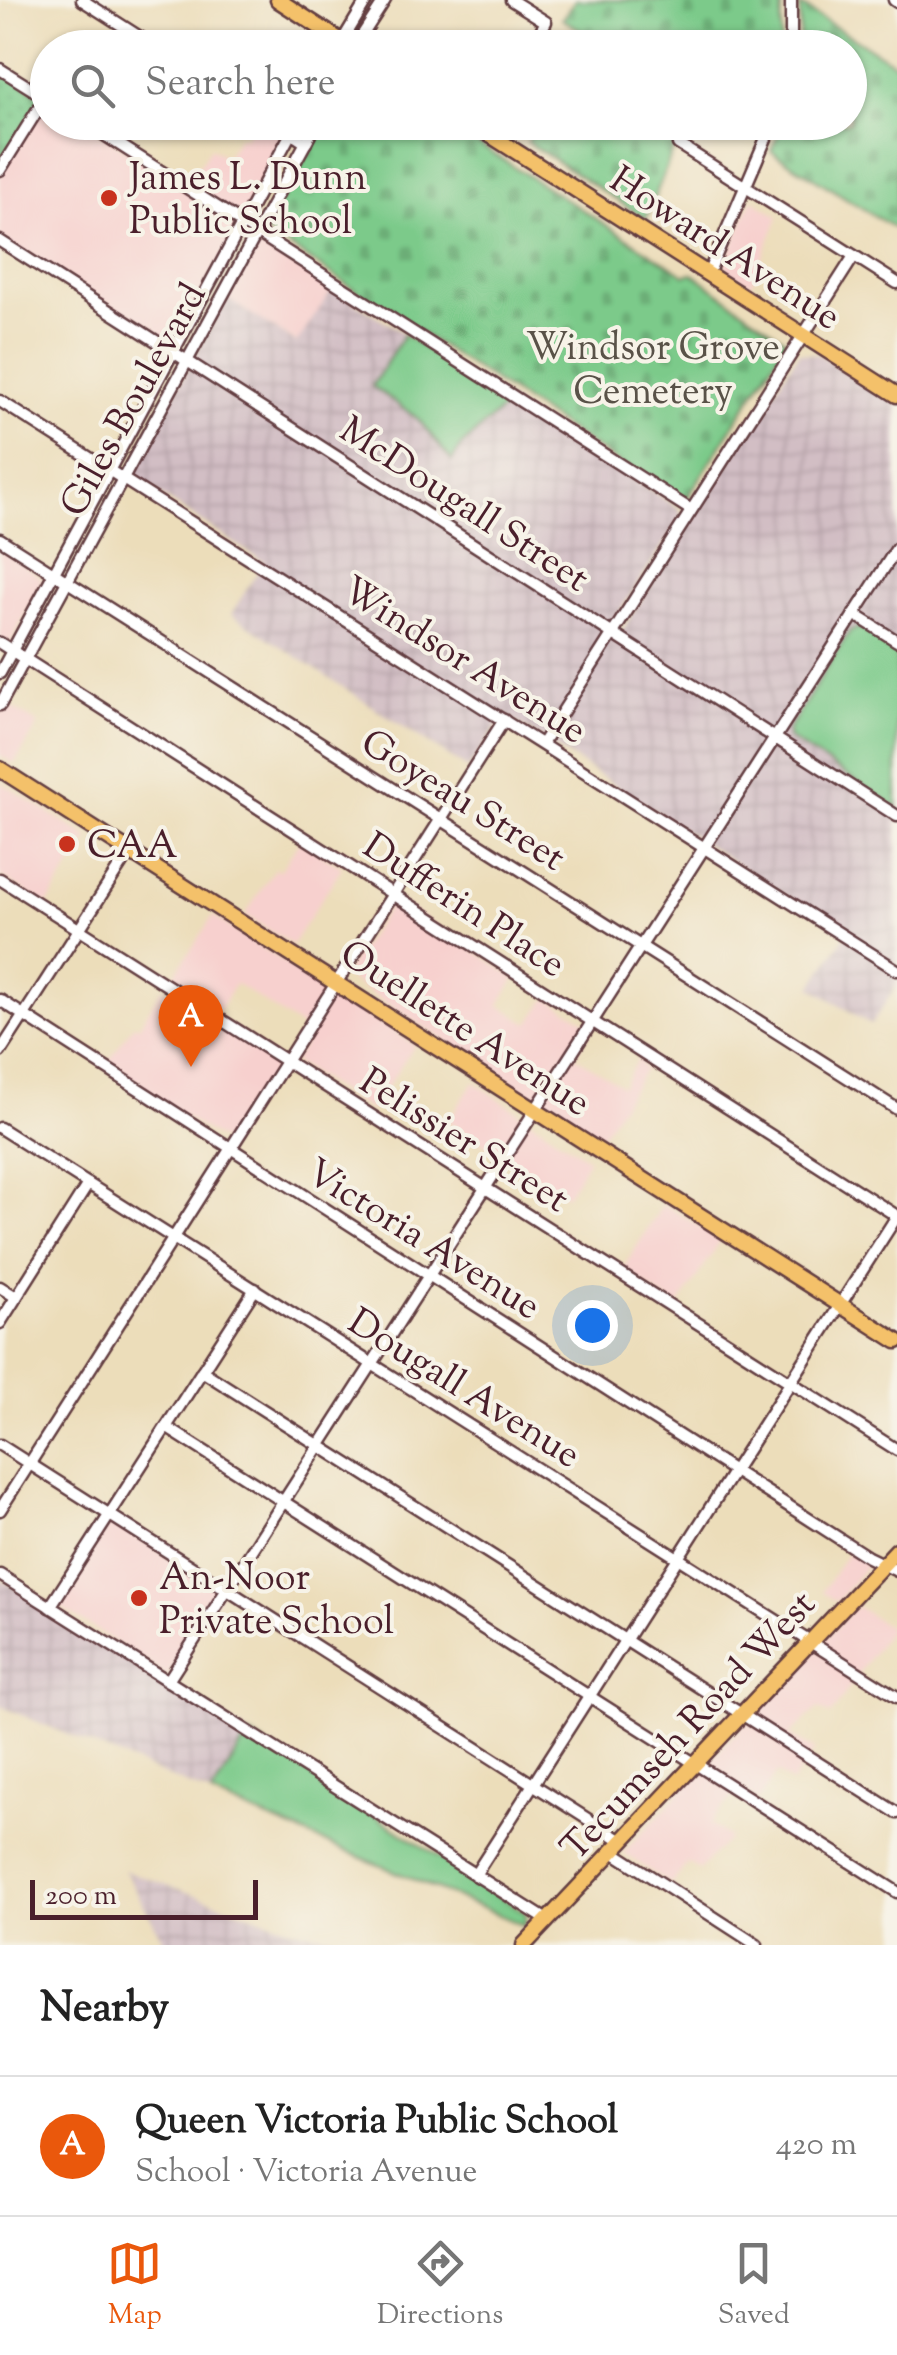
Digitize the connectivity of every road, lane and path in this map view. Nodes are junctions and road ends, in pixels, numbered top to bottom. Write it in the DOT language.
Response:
graph roads {
  1 [pos="82,0"];
  2 [pos="278,0"];
  3 [pos="367,0"];
  4 [pos="385,0"];
  5 [pos="511,0"];
  6 [pos="791,0"];
  7 [pos="128,30"];
  8 [pos="322,30"];
  9 [pos="353,30"];
  10 [pos="360,30"];
  11 [pos="541,30"];
  12 [pos="790,30"];
  13 [pos="0,69"];
  14 [pos="30,88"];
  15 [pos="30,123"];
  16 [pos="112,140"];
  17 [pos="287,140"];
  18 [pos="304,140"];
  19 [pos="308,140"];
  20 [pos="501,140"];
  21 [pos="765,140"];
  22 [pos="306,143"];
  23 [pos="678,144"];
  24 [pos="0,170"];
  25 [pos="745,187"];
  26 [pos="242,223"];
  27 [pos="257,233"];
  28 [pos="0,241"];
  29 [pos="854,256"];
  30 [pos="708,274"];
  31 [pos="897,284"];
  32 [pos="803,336"];
  33 [pos="174,352"];
  34 [pos="187,361"];
  35 [pos="897,394"];
  36 [pos="0,401"];
  37 [pos="110,470"];
  38 [pos="124,478"];
  39 [pos="692,510"];
  40 [pos="0,538"];
  41 [pos="897,548"];
  42 [pos="54,573"];
  43 [pos="67,581"];
  44 [pos="854,614"];
  45 [pos="612,634"];
  46 [pos="897,642"];
  47 [pos="0,643"];
  48 [pos="12,651"];
  49 [pos="25,659"];
  50 [pos="0,673"];
  51 [pos="0,705"];
  52 [pos="504,720"];
  53 [pos="775,738"];
  54 [pos="542,744"];
  55 [pos="0,769"];
  56 [pos="897,816"];
  57 [pos="440,819"];
  58 [pos="705,848"];
  59 [pos="129,852"];
  60 [pos="0,879"];
  61 [pos="393,894"];
  62 [pos="79,929"];
  63 [pos="641,946"];
  64 [pos="897,970"];
  65 [pos="336,983"];
  66 [pos="0,1000"];
  67 [pos="0,1008"];
  68 [pos="22,1017"];
  69 [pos="592,1021"];
  70 [pos="0,1052"];
  71 [pos="286,1061"];
  72 [pos="897,1109"];
  73 [pos="535,1110"];
  74 [pos="0,1128"];
  75 [pos="230,1150"];
  76 [pos="88,1184"];
  77 [pos="484,1188"];
  78 [pos="897,1216"];
  79 [pos="174,1238"];
  80 [pos="428,1275"];
  81 [pos="0,1287"];
  82 [pos="255,1289"];
  83 [pos="16,1297"];
  84 [pos="840,1304"];
  85 [pos="0,1323"];
  86 [pos="897,1341"];
  87 [pos="372,1363"];
  88 [pos="202,1371"];
  89 [pos="790,1382"];
  90 [pos="166,1427"];
  91 [pos="0,1445"];
  92 [pos="318,1446"];
  93 [pos="897,1450"];
  94 [pos="30,1464"];
  95 [pos="732,1470"];
  96 [pos="283,1502"];
  97 [pos="0,1510"];
  98 [pos="110,1515"];
  99 [pos="897,1550"];
  100 [pos="678,1557"];
  101 [pos="891,1567"];
  102 [pos="0,1575"];
  103 [pos="227,1589"];
  104 [pos="50,1607"];
  105 [pos="626,1639"];
  106 [pos="812,1642"];
  107 [pos="168,1681"];
  108 [pos="589,1696"];
  109 [pos="897,1697"];
  110 [pos="744,1714"];
  111 [pos="696,1764"];
  112 [pos="532,1784"];
  113 [pos="897,1813"];
  114 [pos="618,1847"];
  115 [pos="474,1874"];
  116 [pos="897,1892"];
  117 [pos="547,1920"];
  118 [pos="524,1945"];
  119 [pos="757,1945"];
  1 -- 7 [label="street"];
  2 -- 8 [label="main road"];
  3 -- 9 [label="street"];
  4 -- 10 [label="street"];
  5 -- 11 [label="street"];
  6 -- 12 [label="street"];
  13 -- 14 [label="street"];
  15 -- 24 [label="street"];
  16 -- 26 [label="street"];
  17 -- 26 [label="street, Giles Boulevard"];
  18 -- 22 [label="street"];
  19 -- 22 [label="street, Giles Boulevard"];
  20 -- 30 [label="main road, Howard Avenue"];
  21 -- 25 [label="street"];
  22 -- 27 [label="street, Giles Boulevard"];
  23 -- 25 [label="street"];
  25 -- 29 [label="street"];
  25 -- 30 [label="street"];
  26 -- 27 [label="street"];
  26 -- 33 [label="street, Giles Boulevard"];
  27 -- 34 [label="street, Giles Boulevard"];
  27 -- 39 [label="street"];
  28 -- 33 [label="street, McDougall Street"];
  29 -- 31 [label="street"];
  29 -- 32 [label="street"];
  30 -- 32 [label="main road, Howard Avenue"];
  32 -- 35 [label="main road, Howard Avenue"];
  32 -- 39 [label="street"];
  33 -- 34 [label="street, McDougall Street"];
  33 -- 37 [label="street, Giles Boulevard"];
  34 -- 38 [label="street, Giles Boulevard"];
  34 -- 45 [label="street, McDougall Street"];
  36 -- 37 [label="street, Windsor Avenue"];
  37 -- 38 [label="street, Windsor Avenue"];
  37 -- 42 [label="street, Giles Boulevard"];
  38 -- 43 [label="street, Giles Boulevard"];
  38 -- 52 [label="street, Windsor Avenue"];
  39 -- 45 [label="street"];
  40 -- 42 [label="street, Goyeau Street"];
  41 -- 44 [label="street"];
  42 -- 43 [label="street, Goyeau Street"];
  42 -- 48 [label="street, Giles Boulevard"];
  43 -- 49 [label="street, Giles Boulevard"];
  43 -- 57 [label="street, Goyeau Street"];
  44 -- 46 [label="street"];
  44 -- 53 [label="street"];
  45 -- 53 [label="street, McDougall Street"];
  45 -- 54 [label="street"];
  47 -- 48 [label="street, Dufferin Place"];
  48 -- 49 [label="street, Dufferin Place"];
  48 -- 50 [label="street, Giles Boulevard"];
  49 -- 51 [label="street, Giles Boulevard"];
  49 -- 61 [label="street, Dufferin Place"];
  52 -- 54 [label="street, Windsor Avenue"];
  52 -- 57 [label="street"];
  53 -- 56 [label="street, McDougall Street"];
  53 -- 58 [label="street"];
  54 -- 58 [label="street, Windsor Avenue"];
  55 -- 59 [label="main road, Ouellette Avenue"];
  57 -- 61 [label="street"];
  57 -- 63 [label="street, Goyeau Street"];
  58 -- 63 [label="street"];
  58 -- 64 [label="street, Windsor Avenue"];
  59 -- 62 [label="street"];
  59 -- 65 [label="main road, Ouellette Avenue"];
  60 -- 62 [label="street, Pelissier Street"];
  61 -- 65 [label="street"];
  61 -- 69 [label="street, Dufferin Place"];
  62 -- 68 [label="street"];
  62 -- 71 [label="street, Pelissier Street"];
  63 -- 69 [label="street"];
  63 -- 72 [label="street, Goyeau Street"];
  65 -- 71 [label="street"];
  65 -- 73 [label="main road, Ouellette Avenue"];
  66 -- 68 [label="street, Victoria Avenue"];
  67 -- 68 [label="street, Victoria Avenue"];
  68 -- 70 [label="street"];
  68 -- 75 [label="street, Victoria Avenue"];
  69 -- 73 [label="street"];
  69 -- 78 [label="street, Dufferin Place"];
  71 -- 75 [label="street"];
  71 -- 77 [label="street, Pelissier Street"];
  73 -- 77 [label="street"];
  73 -- 84 [label="main road, Ouellette Avenue"];
  74 -- 76 [label="street, Dougall Avenue"];
  75 -- 79 [label="street"];
  75 -- 80 [label="street, Victoria Avenue"];
  76 -- 79 [label="street, Dougall Avenue"];
  76 -- 83 [label="street"];
  77 -- 80 [label="street"];
  77 -- 89 [label="street, Pelissier Street"];
  78 -- 84 [label="street"];
  79 -- 82 [label="street, Dougall Avenue"];
  79 -- 94 [label="street"];
  80 -- 87 [label="street"];
  80 -- 95 [label="street, Victoria Avenue"];
  81 -- 83 [label="street"];
  82 -- 87 [label="street, Dougall Avenue"];
  82 -- 88 [label="street"];
  83 -- 85 [label="street"];
  84 -- 86 [label="main road, Ouellette Avenue"];
  84 -- 89 [label="street"];
  87 -- 92 [label="street"];
  87 -- 100 [label="street, Dougall Avenue"];
  88 -- 90 [label="street"];
  88 -- 92 [label="street"];
  89 -- 93 [label="street, Pelissier Street"];
  89 -- 95 [label="street"];
  90 -- 96 [label="street"];
  90 -- 98 [label="street"];
  91 -- 94 [label="street"];
  92 -- 96 [label="street"];
  92 -- 105 [label="street"];
  94 -- 97 [label="street"];
  94 -- 98 [label="street"];
  95 -- 100 [label="street"];
  95 -- 101 [label="street, Victoria Avenue"];
  96 -- 103 [label="street"];
  96 -- 108 [label="street"];
  98 -- 103 [label="street"];
  98 -- 104 [label="street"];
  99 -- 101 [label="main road, Tecumseh Road West"];
  100 -- 105 [label="street"];
  100 -- 106 [label="street, Dougall Avenue"];
  101 -- 106 [label="main road, Tecumseh Road West"];
  102 -- 104 [label="street"];
  103 -- 107 [label="street"];
  103 -- 112 [label="street"];
  104 -- 107 [label="street"];
  105 -- 108 [label="street"];
  105 -- 110 [label="street"];
  106 -- 109 [label="street, Dougall Avenue"];
  106 -- 110 [label="main road, Tecumseh Road West"];
  107 -- 115 [label="street"];
  108 -- 111 [label="street"];
  108 -- 112 [label="street"];
  110 -- 111 [label="main road, Tecumseh Road West"];
  110 -- 113 [label="street"];
  111 -- 114 [label="main road, Tecumseh Road West"];
  111 -- 116 [label="street"];
  112 -- 114 [label="street"];
  112 -- 115 [label="street"];
  114 -- 117 [label="main road, Tecumseh Road West"];
  114 -- 119 [label="street"];
  115 -- 117 [label="street"];
  117 -- 118 [label="main road, Tecumseh Road West"];
}
